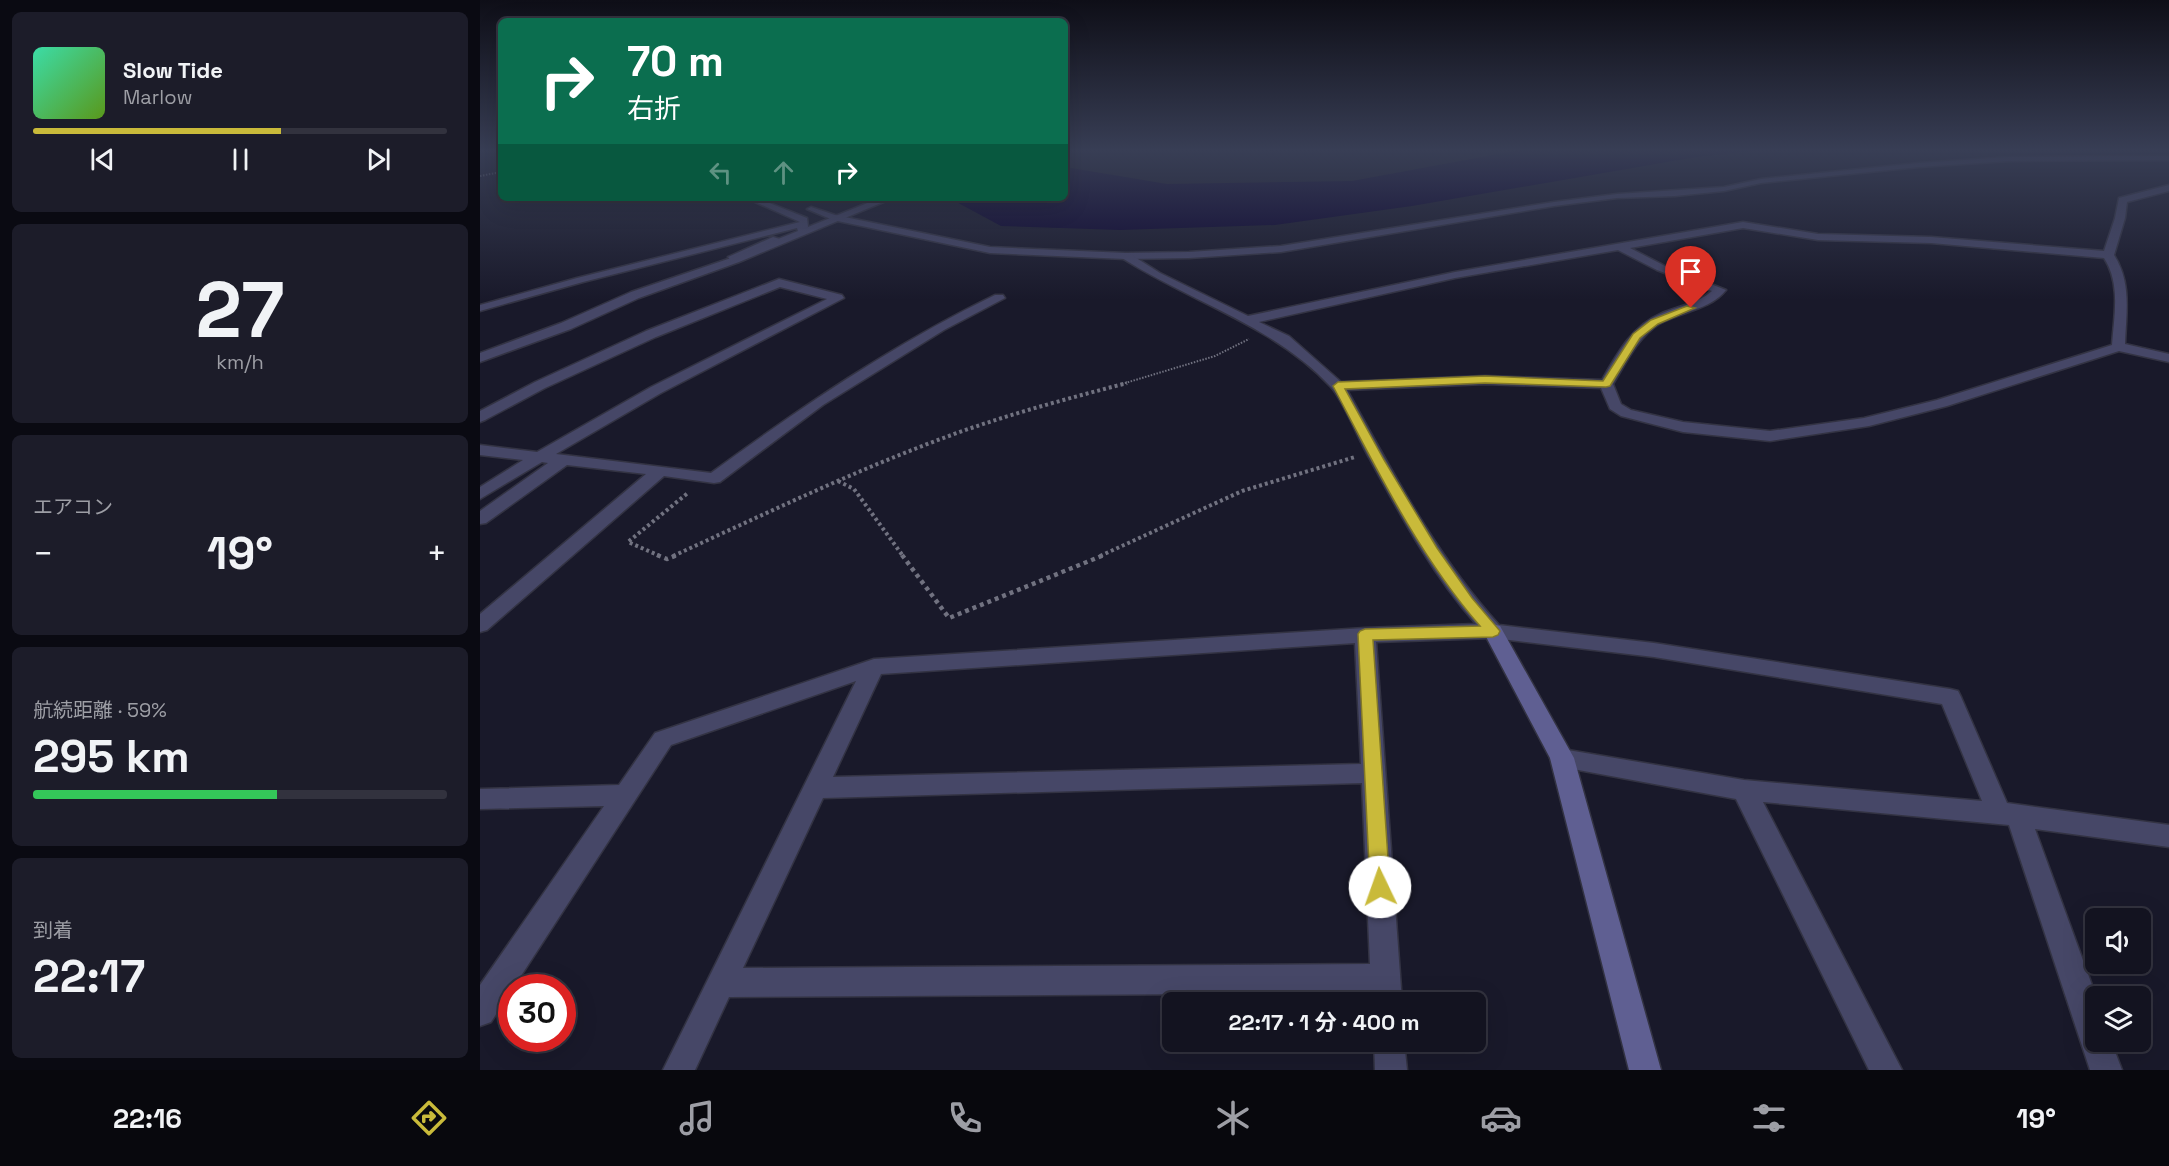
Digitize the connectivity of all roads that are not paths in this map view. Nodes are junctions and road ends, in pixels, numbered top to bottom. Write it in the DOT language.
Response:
graph roads {
  1 [pos="1586,200"];
  2 [pos="2122,200"];
  3 [pos="758,201"];
  4 [pos="881,201"];
  5 [pos="811,209"];
  6 [pos="843,217"];
  7 [pos="804,224"];
  8 [pos="1618,246"];
  9 [pos="2108,255"];
  10 [pos="1126,256"];
  11 [pos="735,260"];
  12 [pos="999,298"];
  13 [pos="480,308"];
  14 [pos="1249,321"];
  15 [pos="2118,347"];
  16 [pos="480,358"];
  17 [pos="2169,358"];
  18 [pos="1606,384"];
  19 [pos="1338,386"];
  20 [pos="480,417"];
  21 [pos="480,450"];
  22 [pos="537,457"];
  23 [pos="564,460"];
  24 [pos="660,471"];
  25 [pos="480,494"];
  26 [pos="480,519"];
  27 [pos="480,625"];
  28 [pos="1493,631"];
  29 [pos="1365,634"];
  30 [pos="874,668"];
  31 [pos="1562,758"];
  32 [pos="1373,773"];
  33 [pos="815,788"];
  34 [pos="1744,790"];
  35 [pos="627,795"];
  36 [pos="480,799"];
  37 [pos="2009,814"];
  38 [pos="2169,836"];
  39 [pos="721,983"];
  40 [pos="1386,990"];
  41 [pos="484,1001"];
  42 [pos="2085,1011"];
  43 [pos="1390,1052"];
  44 [pos="2100,1052"];
  45 [pos="679,1070"];
  46 [pos="1391,1070"];
  47 [pos="1645,1070"];
  48 [pos="1887,1070"];
  49 [pos="2106,1070"];
  1 -- 10 [label="lane"];
  2 -- 9 [label="street"];
  3 -- 7 [label="lane"];
  4 -- 6 [label="street"];
  5 -- 6 [label="lane"];
  6 -- 10 [label="lane"];
  6 -- 11 [label="street"];
  7 -- 11 [label="lane"];
  7 -- 13 [label="lane"];
  8 -- 9 [label="street"];
  8 -- 14 [label="street"];
  8 -- 18 [label="street"];
  9 -- 15 [label="street"];
  10 -- 14 [label="street"];
  11 -- 16 [label="street"];
  12 -- 24 [label="street"];
  14 -- 19 [label="street"];
  15 -- 17 [label="street"];
  15 -- 18 [label="street"];
  18 -- 19 [label="street"];
  19 -- 28 [label="street"];
  20 -- 22 [label="street"];
  21 -- 22 [label="street"];
  22 -- 23 [label="street"];
  22 -- 25 [label="street"];
  23 -- 24 [label="street"];
  23 -- 26 [label="street"];
  24 -- 27 [label="street"];
  28 -- 29 [label="street"];
  28 -- 31 [label="street"];
  28 -- 37 [label="street"];
  29 -- 30 [label="street"];
  29 -- 32 [label="street"];
  30 -- 33 [label="street"];
  30 -- 35 [label="street"];
  31 -- 34 [label="street"];
  31 -- 47 [label="street"];
  32 -- 33 [label="street"];
  32 -- 40 [label="street"];
  33 -- 39 [label="street"];
  34 -- 37 [label="street"];
  34 -- 48 [label="street"];
  35 -- 36 [label="street"];
  35 -- 41 [label="street"];
  37 -- 38 [label="street"];
  37 -- 42 [label="street"];
  39 -- 40 [label="street"];
  39 -- 45 [label="street"];
  43 -- 46 [label="street"];
  44 -- 49 [label="street"];
}
